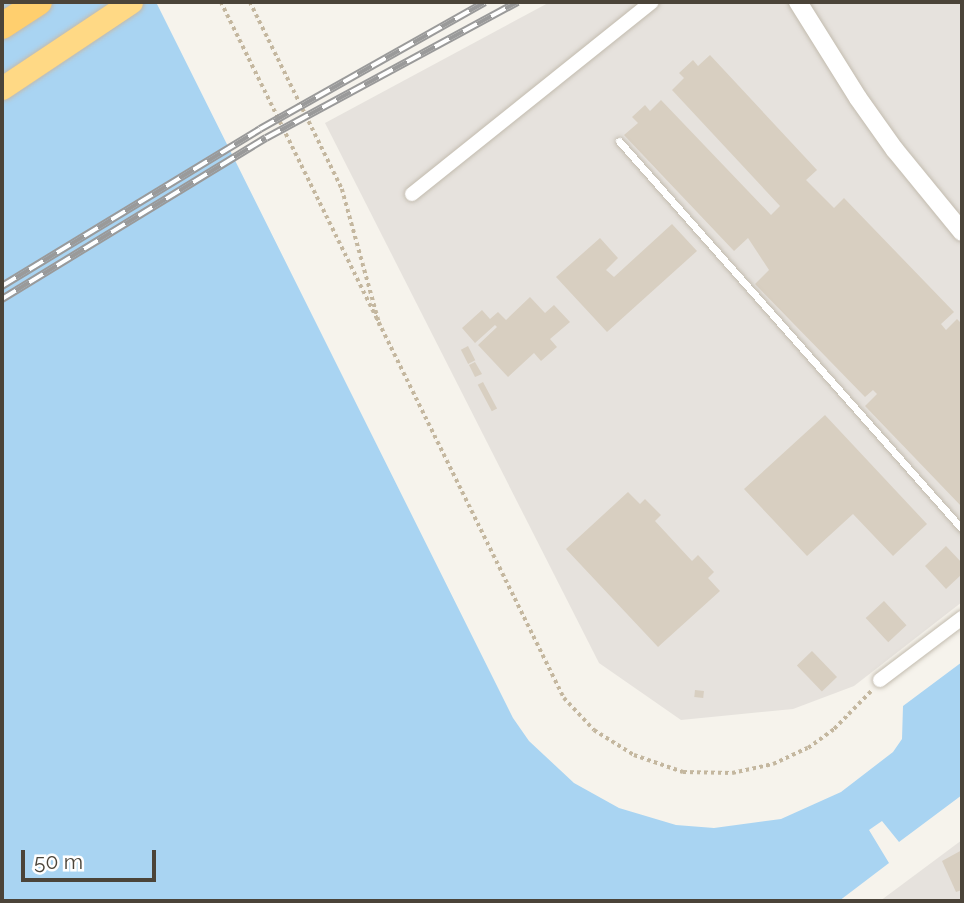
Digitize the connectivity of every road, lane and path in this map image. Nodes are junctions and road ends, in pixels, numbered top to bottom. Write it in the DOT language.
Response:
graph roads {
  1 [pos="39,2"];
  2 [pos="131,2"];
  3 [pos="220,2"];
  4 [pos="250,2"];
  5 [pos="652,2"];
  6 [pos="798,2"];
  7 [pos="2,26"];
  8 [pos="2,88"];
  9 [pos="619,141"];
  10 [pos="412,194"];
  11 [pos="962,232"];
  12 [pos="383,334"];
  13 [pos="962,529"];
  14 [pos="962,618"];
  15 [pos="880,680"];
  1 -- 7 [label="highway"];
  2 -- 8 [label="highway"];
  3 -- 12 [label="path"];
  4 -- 12 [label="path"];
  5 -- 10 [label="street"];
  6 -- 11 [label="street"];
  9 -- 13 [label="lane"];
  12 -- 15 [label="path"];
  14 -- 15 [label="street"];
}
